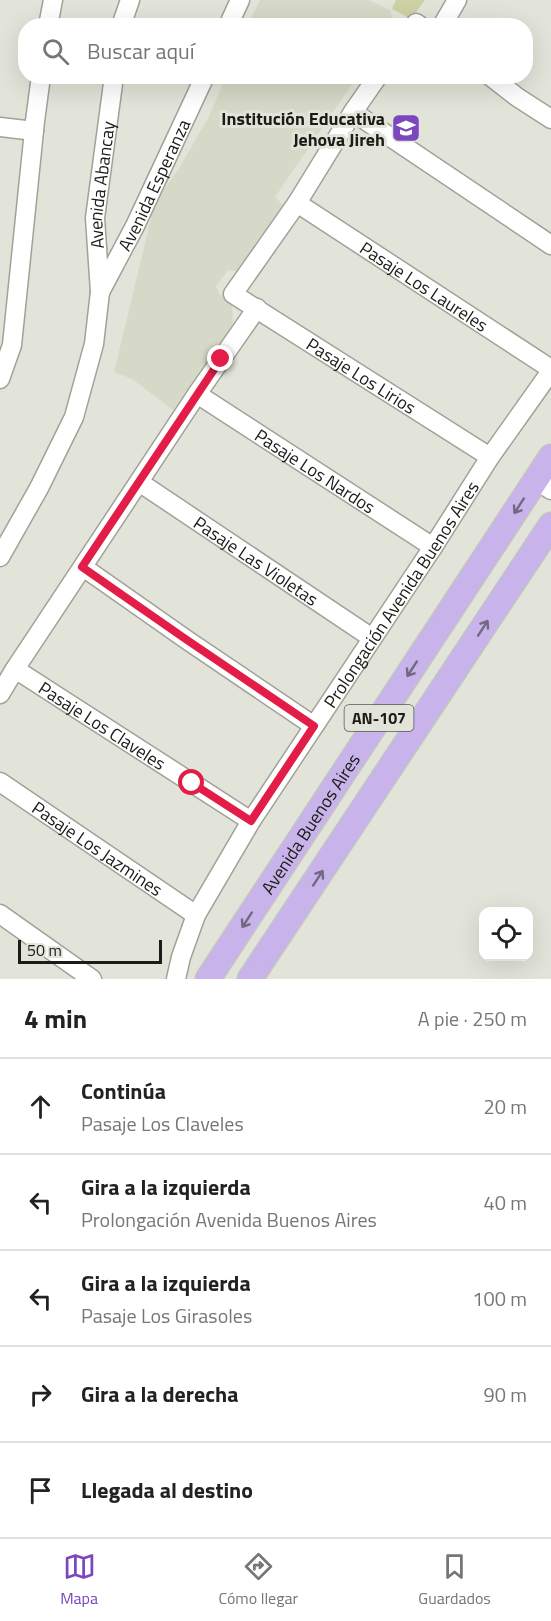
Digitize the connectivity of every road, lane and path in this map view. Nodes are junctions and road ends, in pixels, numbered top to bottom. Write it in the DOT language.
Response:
graph roads {
  1 [pos="53,0"];
  2 [pos="130,0"];
  3 [pos="240,0"];
  4 [pos="457,0"];
  5 [pos="50,18"];
  6 [pos="124,18"];
  7 [pos="232,18"];
  8 [pos="447,18"];
  9 [pos="40,84"];
  10 [pos="113,84"];
  11 [pos="201,84"];
  12 [pos="372,84"];
  13 [pos="500,84"];
  14 [pos="353,111"];
  15 [pos="551,119"];
  16 [pos="0,127"];
  17 [pos="34,131"];
  18 [pos="297,203"];
  19 [pos="551,245"];
  20 [pos="100,292"];
  21 [pos="257,308"];
  22 [pos="551,370"];
  23 [pos="2,372"];
  24 [pos="197,394"];
  25 [pos="490,457"];
  26 [pos="551,457"];
  27 [pos="140,482"];
  28 [pos="543,485"];
  29 [pos="551,525"];
  30 [pos="433,547"];
  31 [pos="0,557"];
  32 [pos="82,567"];
  33 [pos="372,638"];
  34 [pos="15,669"];
  35 [pos="0,694"];
  36 [pos="314,726"];
  37 [pos="0,782"];
  38 [pos="251,821"];
  39 [pos="0,914"];
  40 [pos="196,915"];
  41 [pos="93,979"];
  42 [pos="176,979"];
  43 [pos="208,979"];
  44 [pos="250,979"];
  1 -- 5 [label="street"];
  2 -- 6 [label="street"];
  3 -- 7 [label="street"];
  4 -- 8 [label="street"];
  9 -- 17 [label="street"];
  10 -- 20 [label="street, Avenida Abancay"];
  11 -- 20 [label="street, Avenida Esperanza"];
  12 -- 14 [label="street"];
  13 -- 15 [label="street"];
  14 -- 18 [label="street"];
  14 -- 19 [label="street"];
  16 -- 17 [label="street"];
  17 -- 23 [label="street"];
  18 -- 21 [label="street, Pasaje Los Lirios"];
  18 -- 22 [label="street, Pasaje Los Laureles"];
  20 -- 31 [label="street"];
  21 -- 24 [label="street"];
  21 -- 25 [label="street, Pasaje Los Lirios"];
  22 -- 25 [label="street, Prolongación Avenida Buenos Aires"];
  24 -- 27 [label="street"];
  24 -- 30 [label="street, Pasaje Los Nardos"];
  25 -- 30 [label="street, Prolongación Avenida Buenos Aires"];
  26 -- 28 [label="main road, Avenida Buenos Aires / AN-107"];
  27 -- 32 [label="street"];
  27 -- 33 [label="street, Pasaje Las Violetas"];
  28 -- 43 [label="main road, Avenida Buenos Aires / AN-107, one-way"];
  44 -- 29 [label="main road, Avenida Buenos Aires / AN-107, one-way"];
  30 -- 33 [label="street, Prolongación Avenida Buenos Aires"];
  32 -- 34 [label="street"];
  32 -- 36 [label="street"];
  33 -- 36 [label="street, Prolongación Avenida Buenos Aires"];
  34 -- 35 [label="street"];
  34 -- 38 [label="street, Pasaje Los Claveles"];
  36 -- 38 [label="street, Prolongación Avenida Buenos Aires"];
  37 -- 40 [label="street, Pasaje Los Jazmines"];
  38 -- 40 [label="street, Prolongación Avenida Buenos Aires"];
  39 -- 41 [label="street"];
  40 -- 42 [label="street, Prolongación Avenida Buenos Aires"];
}
